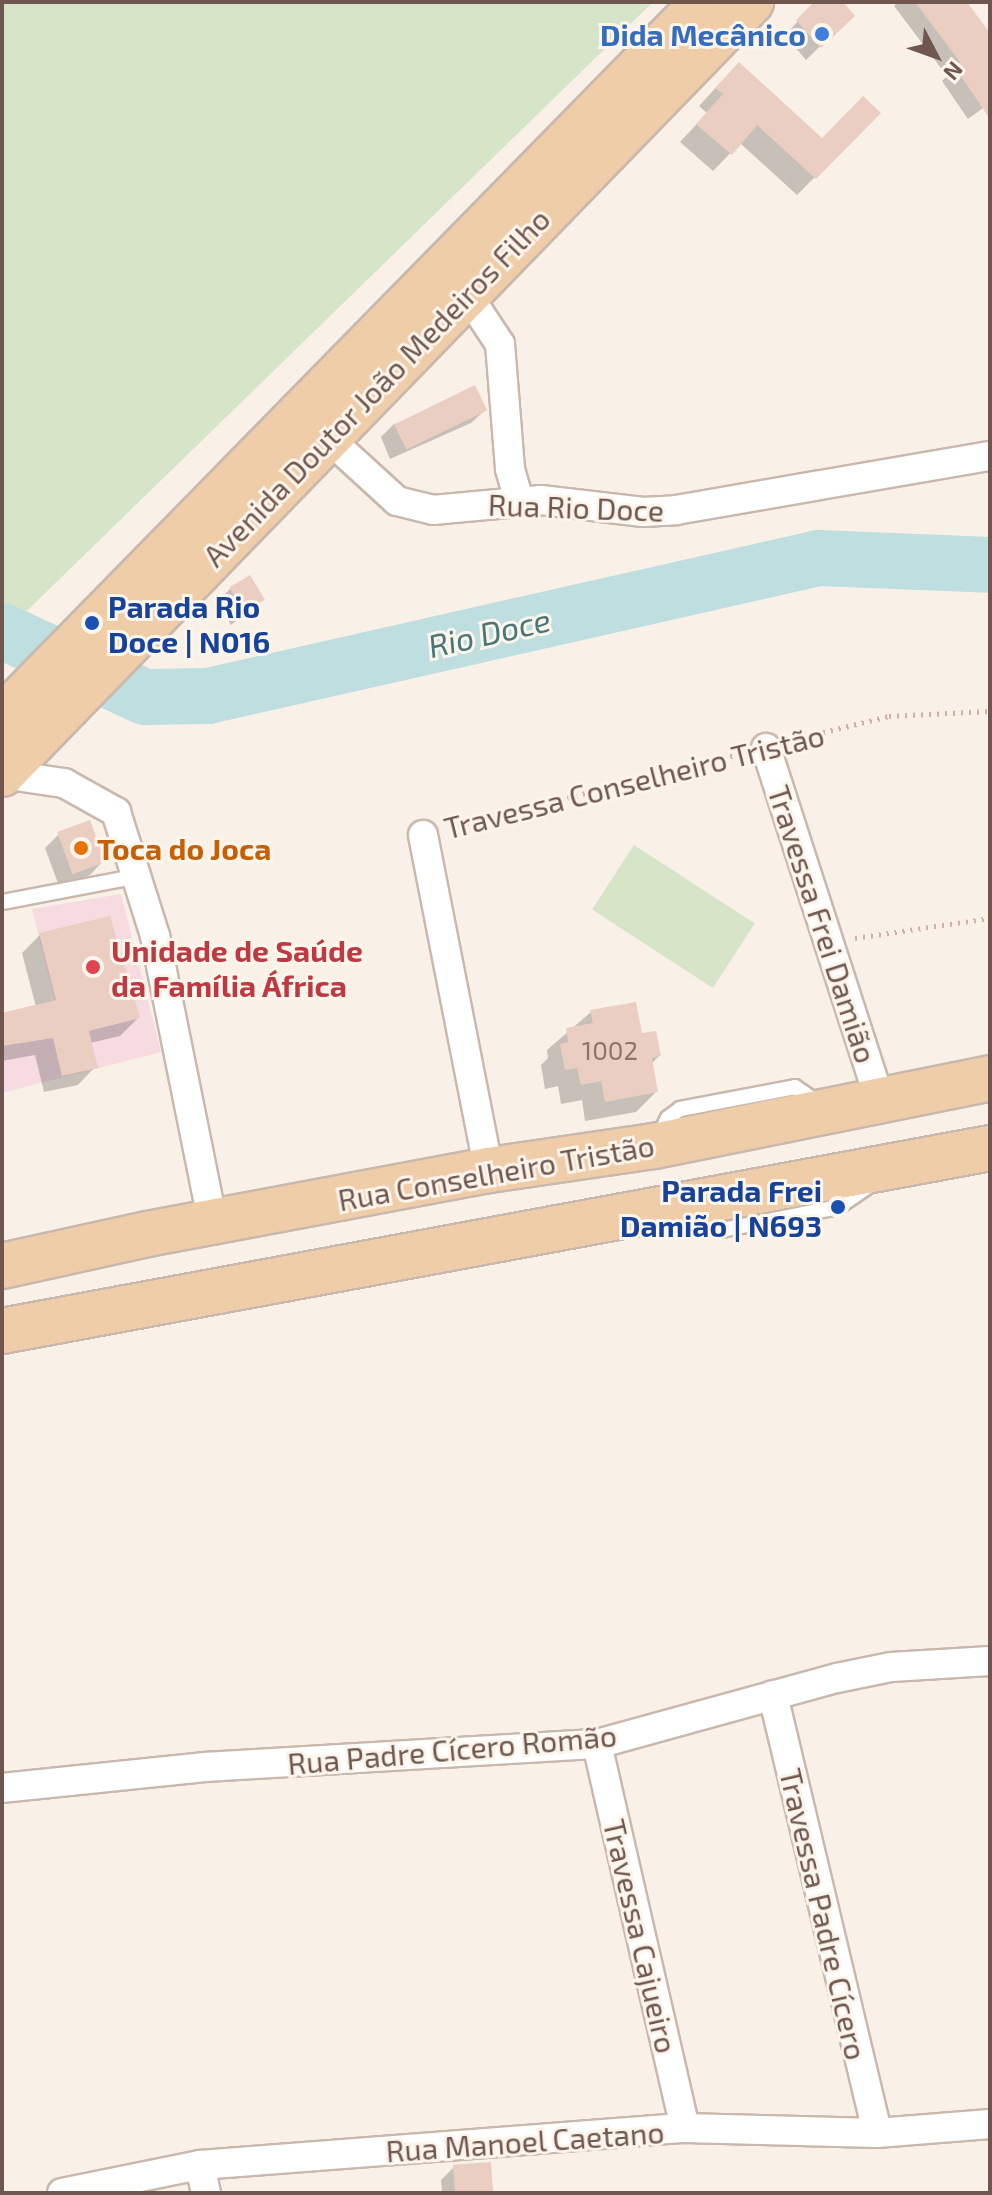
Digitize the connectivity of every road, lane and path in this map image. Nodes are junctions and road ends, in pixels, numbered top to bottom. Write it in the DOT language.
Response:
graph roads {
  1 [pos="704,2"];
  2 [pos="751,2"];
  3 [pos="467,294"];
  4 [pos="327,437"];
  5 [pos="990,456"];
  6 [pos="519,500"];
  7 [pos="192,548"];
  8 [pos="990,711"];
  9 [pos="2,718"];
  10 [pos="766,748"];
  11 [pos="10,766"];
  12 [pos="423,835"];
  13 [pos="139,876"];
  14 [pos="2,902"];
  15 [pos="990,918"];
  16 [pos="826,940"];
  17 [pos="990,1078"];
  18 [pos="880,1100"];
  19 [pos="990,1148"];
  20 [pos="489,1170"];
  21 [pos="213,1223"];
  22 [pos="2,1266"];
  23 [pos="2,1331"];
  24 [pos="990,1661"];
  25 [pos="773,1695"];
  26 [pos="597,1744"];
  27 [pos="2,1788"];
  28 [pos="990,2124"];
  29 [pos="685,2128"];
  30 [pos="877,2133"];
  31 [pos="203,2179"];
  32 [pos="62,2193"];
  1 -- 7 [label="main road, Avenida Doutor João Medeiros Filho"];
  2 -- 3 [label="main road, Avenida Doutor João Medeiros Filho"];
  3 -- 4 [label="main road, Avenida Doutor João Medeiros Filho"];
  3 -- 6 [label="street"];
  4 -- 6 [label="street, Rua Rio Doce"];
  4 -- 7 [label="main road, Avenida Doutor João Medeiros Filho"];
  5 -- 6 [label="street, Rua Rio Doce"];
  7 -- 9 [label="main road, Avenida Doutor João Medeiros Filho"];
  7 -- 11 [label="main road, Avenida Doutor João Medeiros Filho"];
  8 -- 10 [label="path, Travessa Conselheiro Tristão"];
  10 -- 12 [label="path, Travessa Conselheiro Tristão"];
  10 -- 16 [label="street, Travessa Frei Damião"];
  11 -- 13 [label="street"];
  12 -- 20 [label="street, Travessa Conselheiro Tristão"];
  13 -- 14 [label="lane"];
  13 -- 21 [label="street"];
  15 -- 16 [label="path"];
  16 -- 18 [label="street, Travessa Frei Damião"];
  17 -- 18 [label="main road, Rua Conselheiro Tristão"];
  18 -- 20 [label="main road, Rua Conselheiro Tristão"];
  19 -- 23 [label="main road"];
  20 -- 21 [label="main road, Rua Conselheiro Tristão"];
  21 -- 22 [label="main road, Rua Conselheiro Tristão"];
  24 -- 25 [label="street, Rua Padre Cícero Romão"];
  25 -- 26 [label="street, Rua Padre Cícero Romão"];
  25 -- 30 [label="street, Travessa Padre Cícero"];
  26 -- 27 [label="street, Rua Padre Cícero Romão"];
  26 -- 29 [label="street, Travessa Cajueiro"];
  28 -- 30 [label="street, Rua Manoel Caetano"];
  29 -- 30 [label="street, Rua Manoel Caetano"];
  29 -- 31 [label="street, Rua Manoel Caetano"];
  31 -- 32 [label="street, Rua Manoel Caetano"];
}
